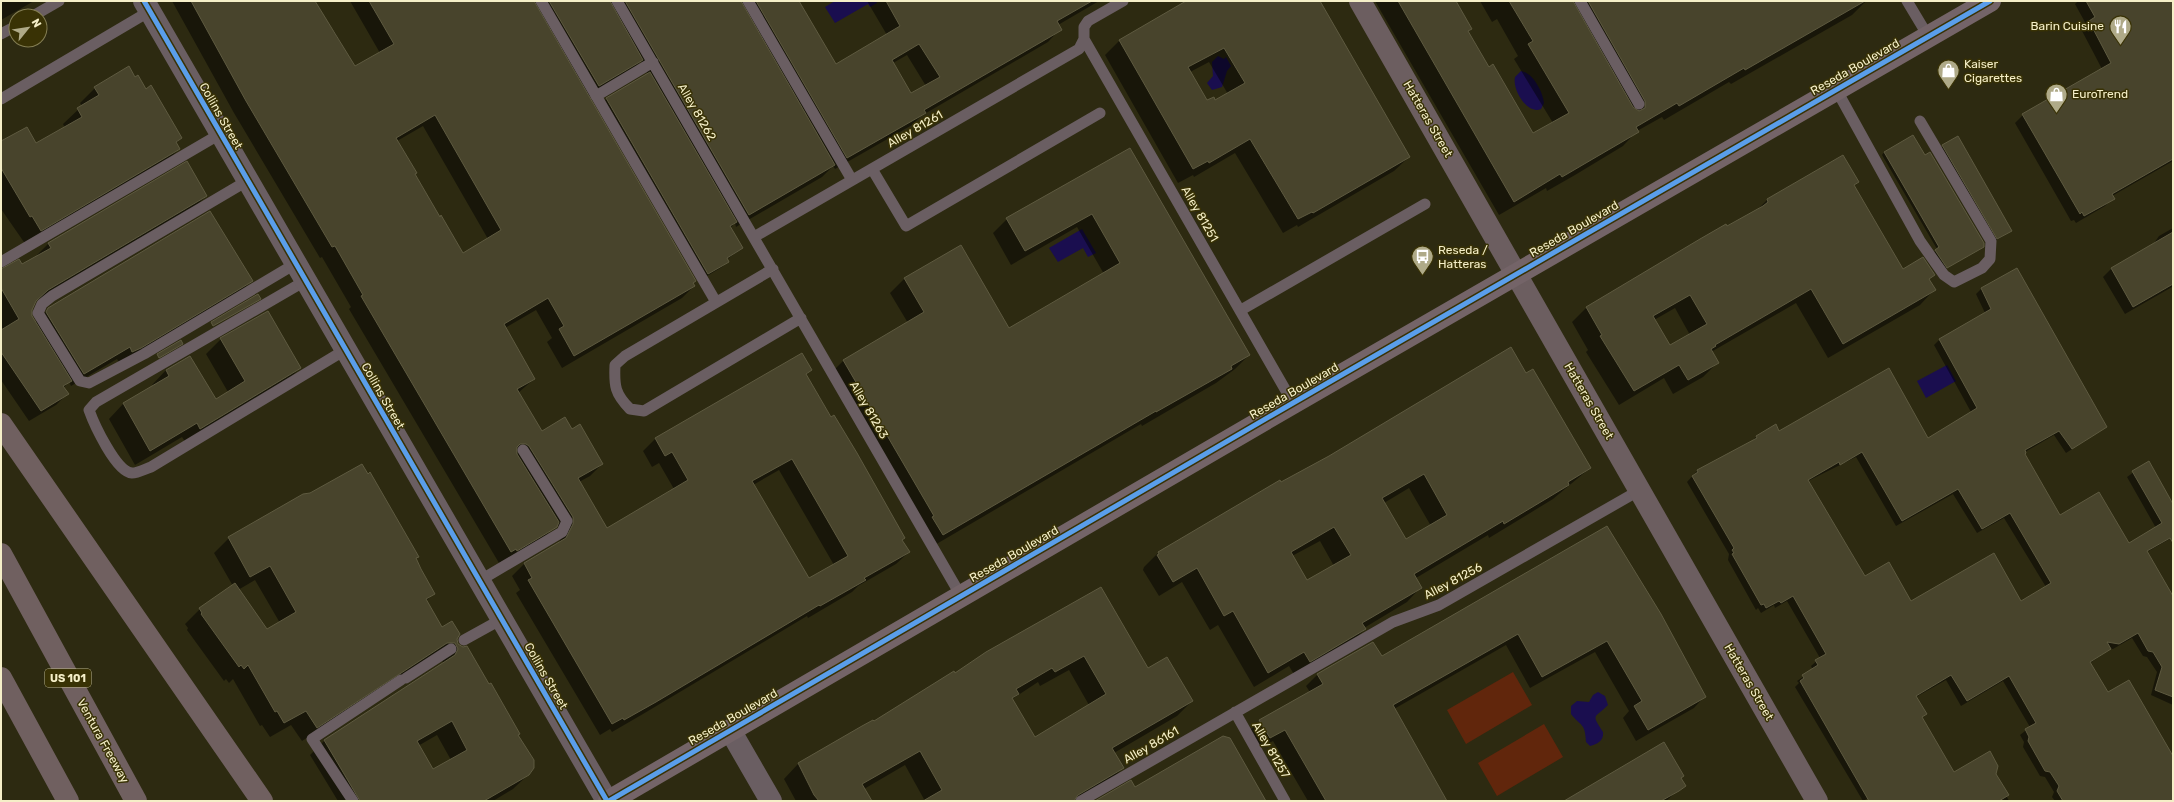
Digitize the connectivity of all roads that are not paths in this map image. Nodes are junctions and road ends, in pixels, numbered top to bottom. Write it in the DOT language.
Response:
graph roads {
  1 [pos="59,1"];
  2 [pos="541,1"];
  3 [pos="618,1"];
  4 [pos="748,1"];
  5 [pos="1123,1"];
  6 [pos="1360,1"];
  7 [pos="1580,1"];
  8 [pos="1907,1"];
  9 [pos="1990,1"];
  10 [pos="147,6"];
  11 [pos="47,8"];
  12 [pos="1928,36"];
  13 [pos="1084,38"];
  14 [pos="653,62"];
  15 [pos="1836,89"];
  16 [pos="596,96"];
  17 [pos="1,99"];
  18 [pos="1639,104"];
  19 [pos="1100,113"];
  20 [pos="1920,121"];
  21 [pos="220,134"];
  22 [pos="872,169"];
  23 [pos="852,180"];
  24 [pos="247,181"];
  25 [pos="1425,204"];
  26 [pos="754,237"];
  27 [pos="1,262"];
  28 [pos="773,269"];
  29 [pos="300,273"];
  30 [pos="1517,274"];
  31 [pos="716,302"];
  32 [pos="1240,310"];
  33 [pos="801,318"];
  34 [pos="345,350"];
  35 [pos="1293,403"];
  36 [pos="1,424"];
  37 [pos="523,450"];
  38 [pos="1640,490"];
  39 [pos="1,554"];
  40 [pos="479,581"];
  41 [pos="961,596"];
  42 [pos="502,619"];
  43 [pos="464,640"];
  44 [pos="451,649"];
  45 [pos="1,678"];
  46 [pos="1235,712"];
  47 [pos="730,730"];
  48 [pos="68,801"];
  49 [pos="136,801"];
  50 [pos="262,801"];
  51 [pos="353,801"];
  52 [pos="608,801"];
  53 [pos="771,801"];
  54 [pos="1081,801"];
  55 [pos="1285,801"];
  56 [pos="1817,801"];
  1 -- 11 [label="lane"];
  2 -- 16 [label="lane"];
  3 -- 14 [label="lane, Alley 81262"];
  4 -- 23 [label="lane"];
  5 -- 13 [label="lane"];
  6 -- 30 [label="street, Hatteras Street"];
  7 -- 18 [label="lane"];
  8 -- 12 [label="lane"];
  9 -- 12 [label="main road, Reseda Boulevard"];
  10 -- 17 [label="lane"];
  10 -- 21 [label="street, Collins Street"];
  12 -- 15 [label="main road, Reseda Boulevard"];
  13 -- 22 [label="lane, Alley 81261"];
  13 -- 32 [label="lane, Alley 81251"];
  14 -- 16 [label="lane"];
  14 -- 26 [label="lane, Alley 81262"];
  15 -- 20 [label="lane"];
  15 -- 30 [label="main road, Reseda Boulevard"];
  16 -- 31 [label="lane"];
  19 -- 22 [label="lane"];
  21 -- 24 [label="street, Collins Street"];
  21 -- 27 [label="lane"];
  22 -- 23 [label="lane, Alley 81261"];
  23 -- 26 [label="lane, Alley 81261"];
  24 -- 29 [label="street, Collins Street"];
  24 -- 29 [label="lane"];
  25 -- 32 [label="lane"];
  26 -- 28 [label="lane, Alley 81263"];
  28 -- 31 [label="lane"];
  28 -- 33 [label="lane, Alley 81263"];
  29 -- 34 [label="street, Collins Street"];
  29 -- 34 [label="lane"];
  30 -- 35 [label="main road, Reseda Boulevard"];
  30 -- 38 [label="street, Hatteras Street"];
  31 -- 33 [label="lane"];
  32 -- 35 [label="lane, Alley 81251"];
  33 -- 41 [label="lane, Alley 81263"];
  34 -- 40 [label="street, Collins Street"];
  35 -- 41 [label="main road, Reseda Boulevard"];
  36 -- 50 [label="highway"];
  37 -- 40 [label="lane"];
  38 -- 46 [label="lane, Alley 81256"];
  38 -- 56 [label="street, Hatteras Street"];
  39 -- 49 [label="highway, Ventura Freeway / US 101"];
  40 -- 42 [label="street, Collins Street"];
  41 -- 47 [label="main road, Reseda Boulevard"];
  42 -- 43 [label="lane"];
  42 -- 52 [label="street, Collins Street"];
  44 -- 51 [label="lane"];
  45 -- 48 [label="highway"];
  46 -- 54 [label="lane, Alley 86161"];
  46 -- 55 [label="lane, Alley 81257"];
  47 -- 52 [label="main road, Reseda Boulevard"];
  47 -- 53 [label="street"];
}
